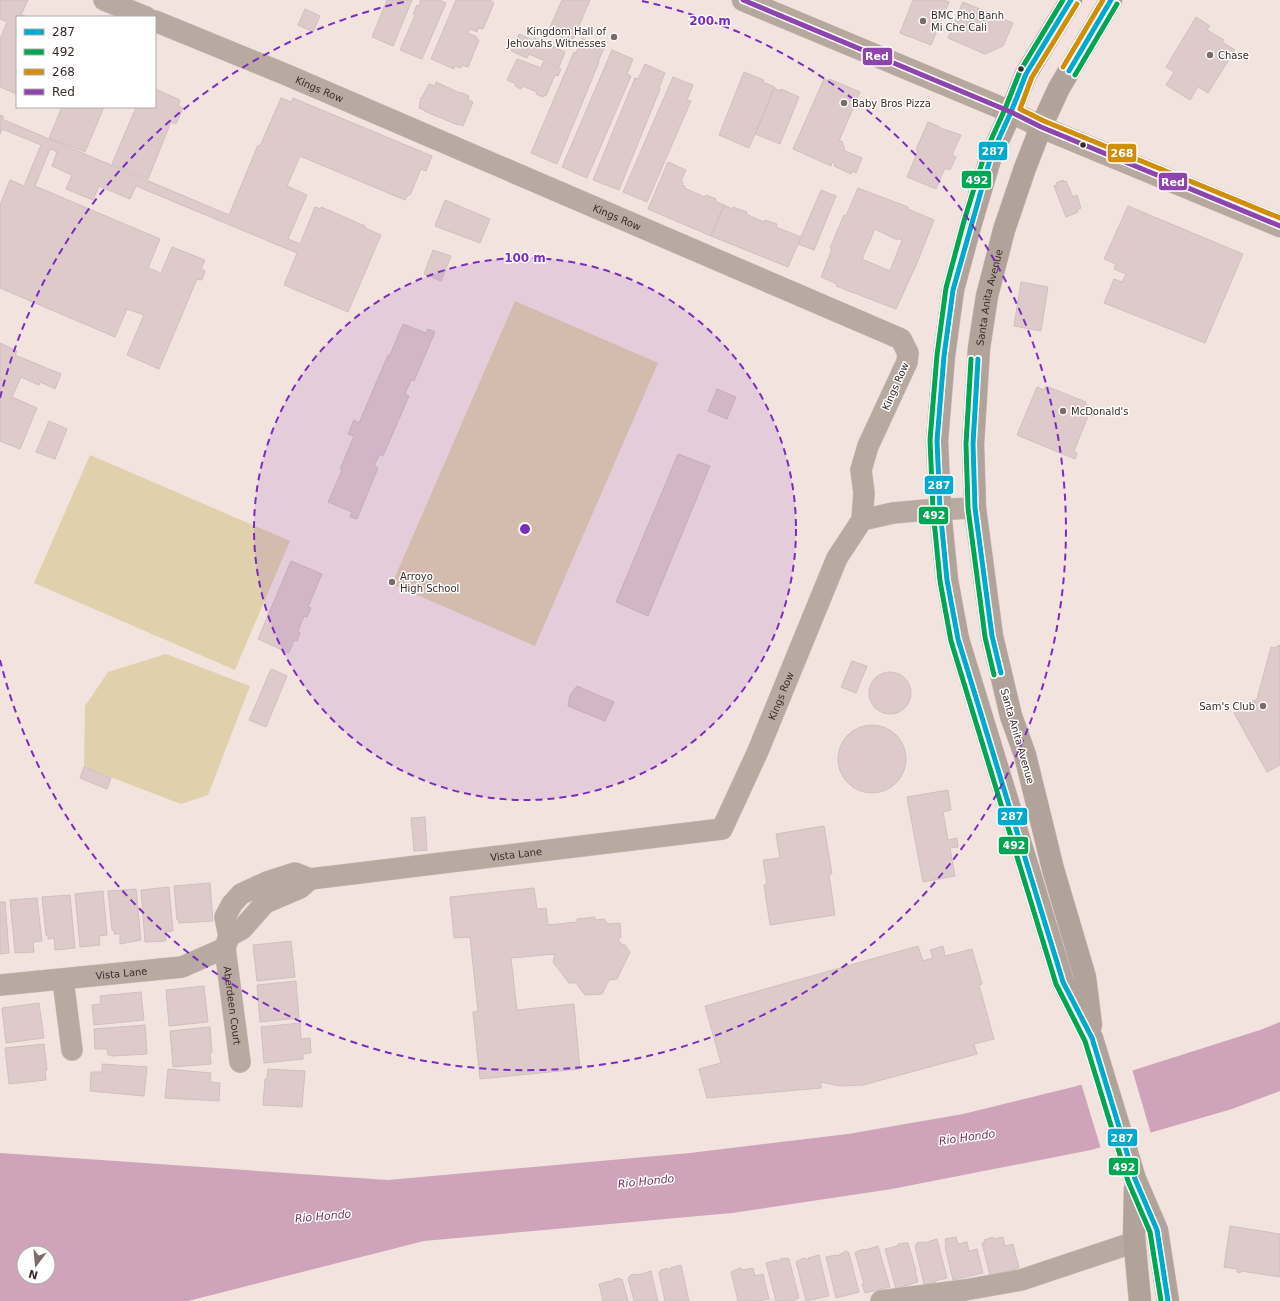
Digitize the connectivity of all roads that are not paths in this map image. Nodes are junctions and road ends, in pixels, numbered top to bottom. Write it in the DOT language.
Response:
graph roads {
  1 [pos="104,0"];
  2 [pos="743,0"];
  3 [pos="1071,0"];
  4 [pos="1111,0"];
  5 [pos="144,16"];
  6 [pos="156,21"];
  7 [pos="1012,112"];
  8 [pos="1041,126"];
  9 [pos="1280,226"];
  10 [pos="975,508"];
  11 [pos="940,509"];
  12 [pos="862,520"];
  13 [pos="968,674"];
  14 [pos="1025,755"];
  15 [pos="722,829"];
  16 [pos="227,942"];
  17 [pos="63,980"];
  18 [pos="0,985"];
  19 [pos="1092,1038"];
  20 [pos="72,1050"];
  21 [pos="240,1062"];
  22 [pos="1135,1180"];
  23 [pos="1135,1242"];
  24 [pos="881,1301"];
  25 [pos="1140,1301"];
  26 [pos="1168,1301"];
  1 -- 5 [label="street"];
  2 -- 7 [label="main road"];
  3 -- 7 [label="main road, Santa Anita Avenue"];
  4 -- 8 [label="main road, Santa Anita Avenue"];
  6 -- 12 [label="street, Kings Row"];
  7 -- 8 [label="main road"];
  7 -- 11 [label="main road, Santa Anita Avenue"];
  8 -- 9 [label="main road"];
  8 -- 10 [label="main road, Santa Anita Avenue"];
  10 -- 11 [label="street"];
  10 -- 14 [label="main road, Santa Anita Avenue"];
  11 -- 12 [label="street"];
  11 -- 13 [label="main road, Santa Anita Avenue"];
  12 -- 15 [label="street, Kings Row"];
  13 -- 14 [label="main road"];
  13 -- 19 [label="main road, Santa Anita Avenue"];
  14 -- 19 [label="main road, Santa Anita Avenue"];
  15 -- 16 [label="street, Vista Lane"];
  16 -- 17 [label="street, Vista Lane"];
  16 -- 21 [label="street, Aberdeen Court"];
  17 -- 18 [label="street, Vista Lane"];
  17 -- 20 [label="street"];
  19 -- 22 [label="main road, Santa Anita Avenue"];
  22 -- 23 [label="main road, Santa Anita Avenue"];
  22 -- 26 [label="main road, Santa Anita Avenue"];
  23 -- 24 [label="street"];
  23 -- 25 [label="main road, Santa Anita Avenue"];
}
